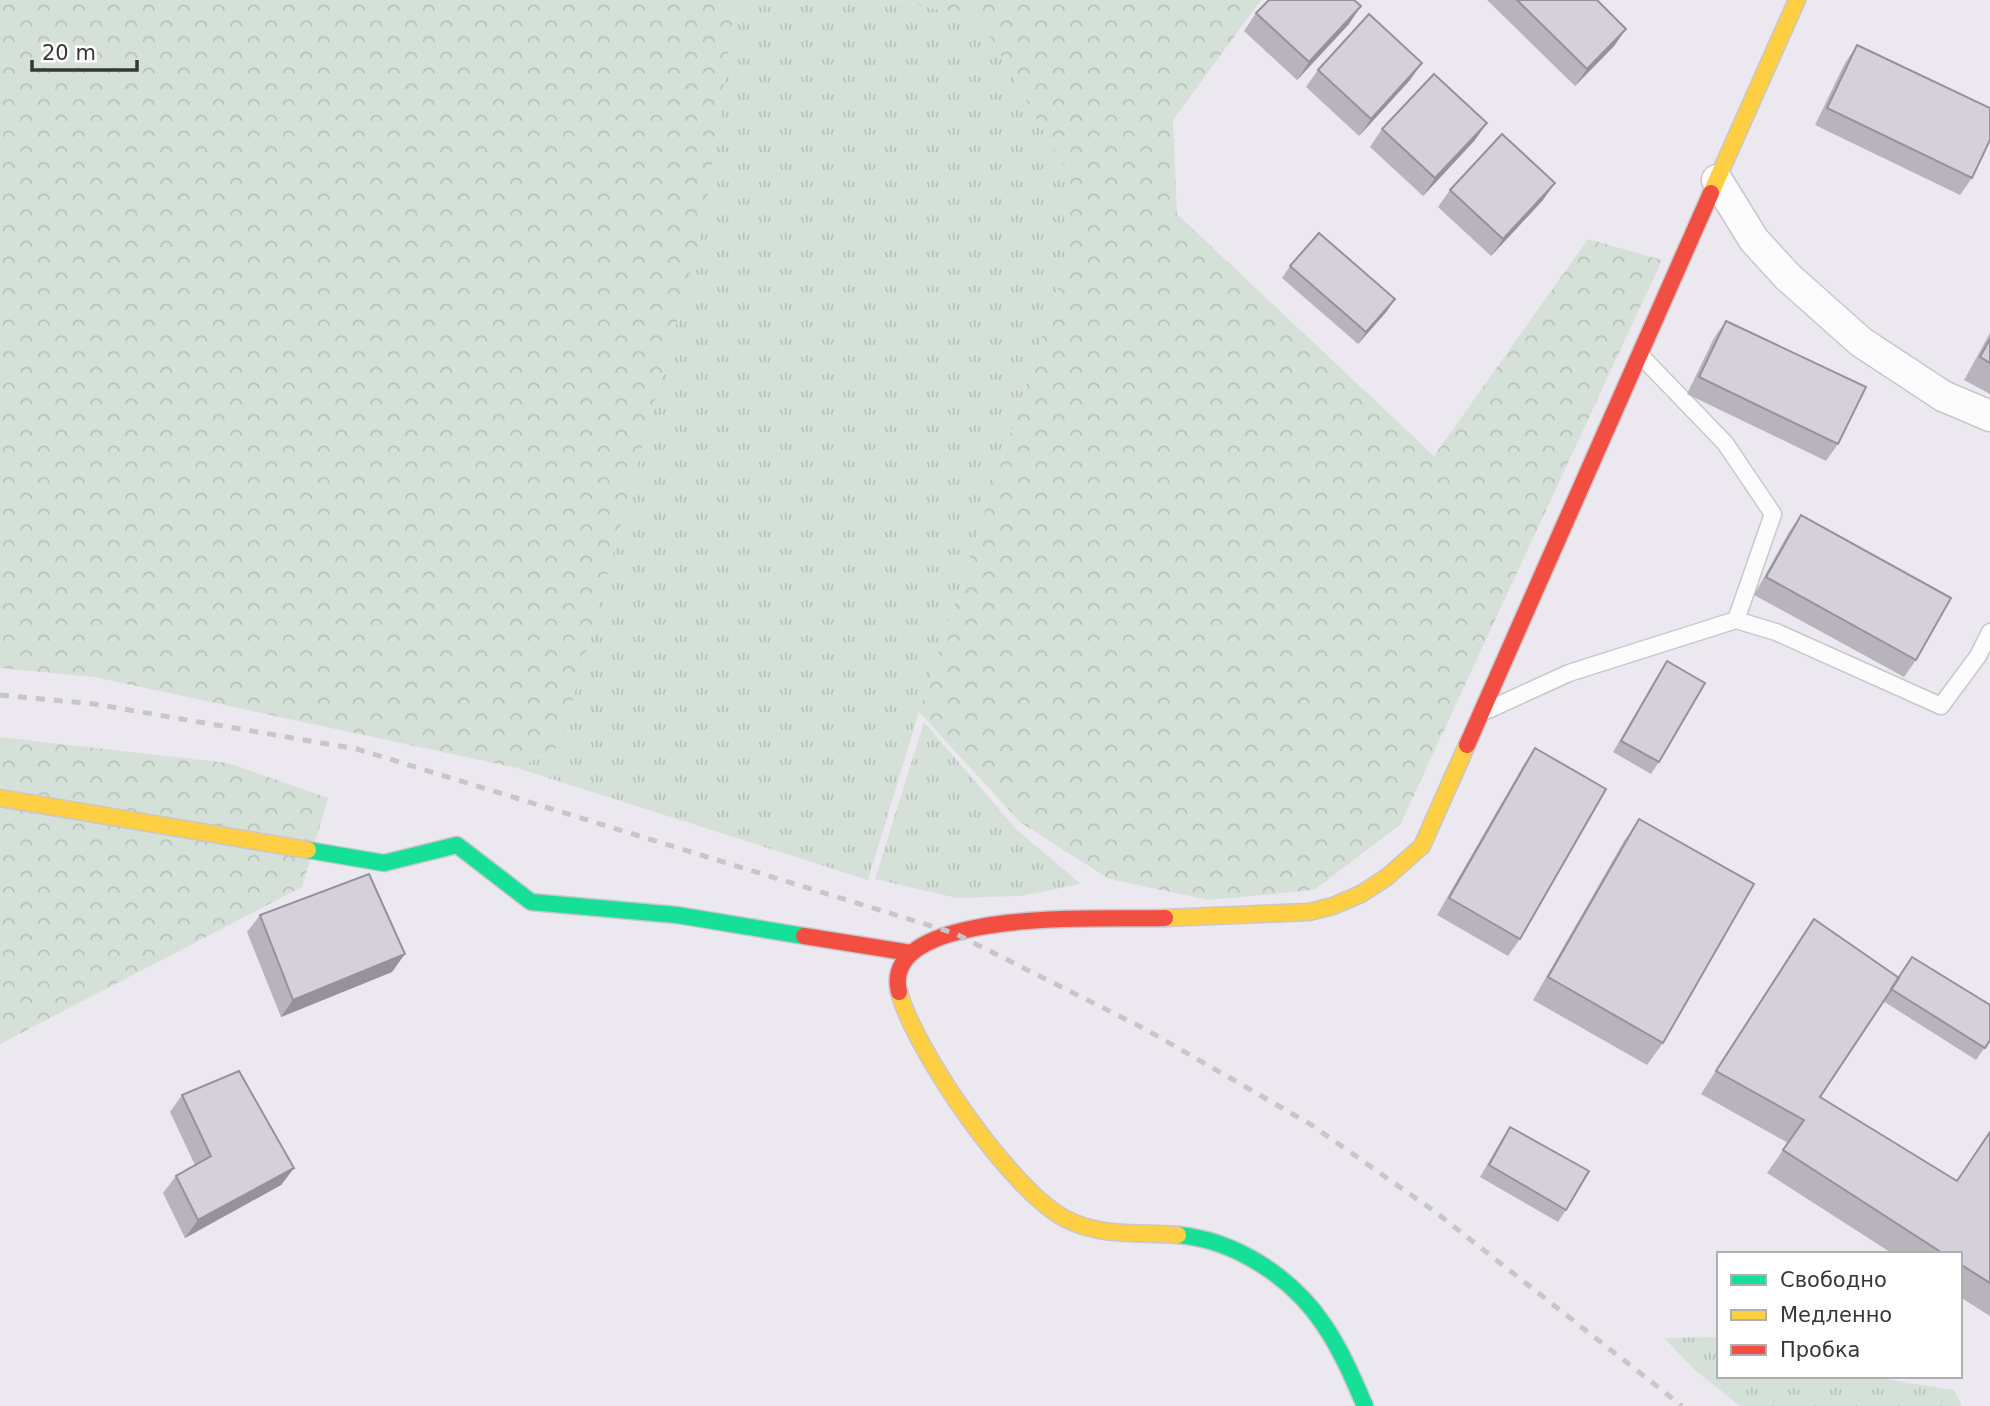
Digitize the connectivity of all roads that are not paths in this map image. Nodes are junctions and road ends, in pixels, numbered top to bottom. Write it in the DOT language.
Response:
graph roads {
  1 [pos="1797,0"];
  2 [pos="1717,180"];
  3 [pos="1639,354"];
  4 [pos="1990,416"];
  5 [pos="1736,620"];
  6 [pos="1990,632"];
  7 [pos="1480,714"];
  8 [pos="0,798"];
  9 [pos="911,953"];
  10 [pos="1366,1406"];
  1 -- 2 [label="street"];
  2 -- 3 [label="street"];
  2 -- 4 [label="street"];
  3 -- 5 [label="lane"];
  3 -- 7 [label="street"];
  5 -- 6 [label="lane"];
  5 -- 7 [label="lane"];
  7 -- 9 [label="street"];
  8 -- 9 [label="street"];
  9 -- 10 [label="street"];
}
